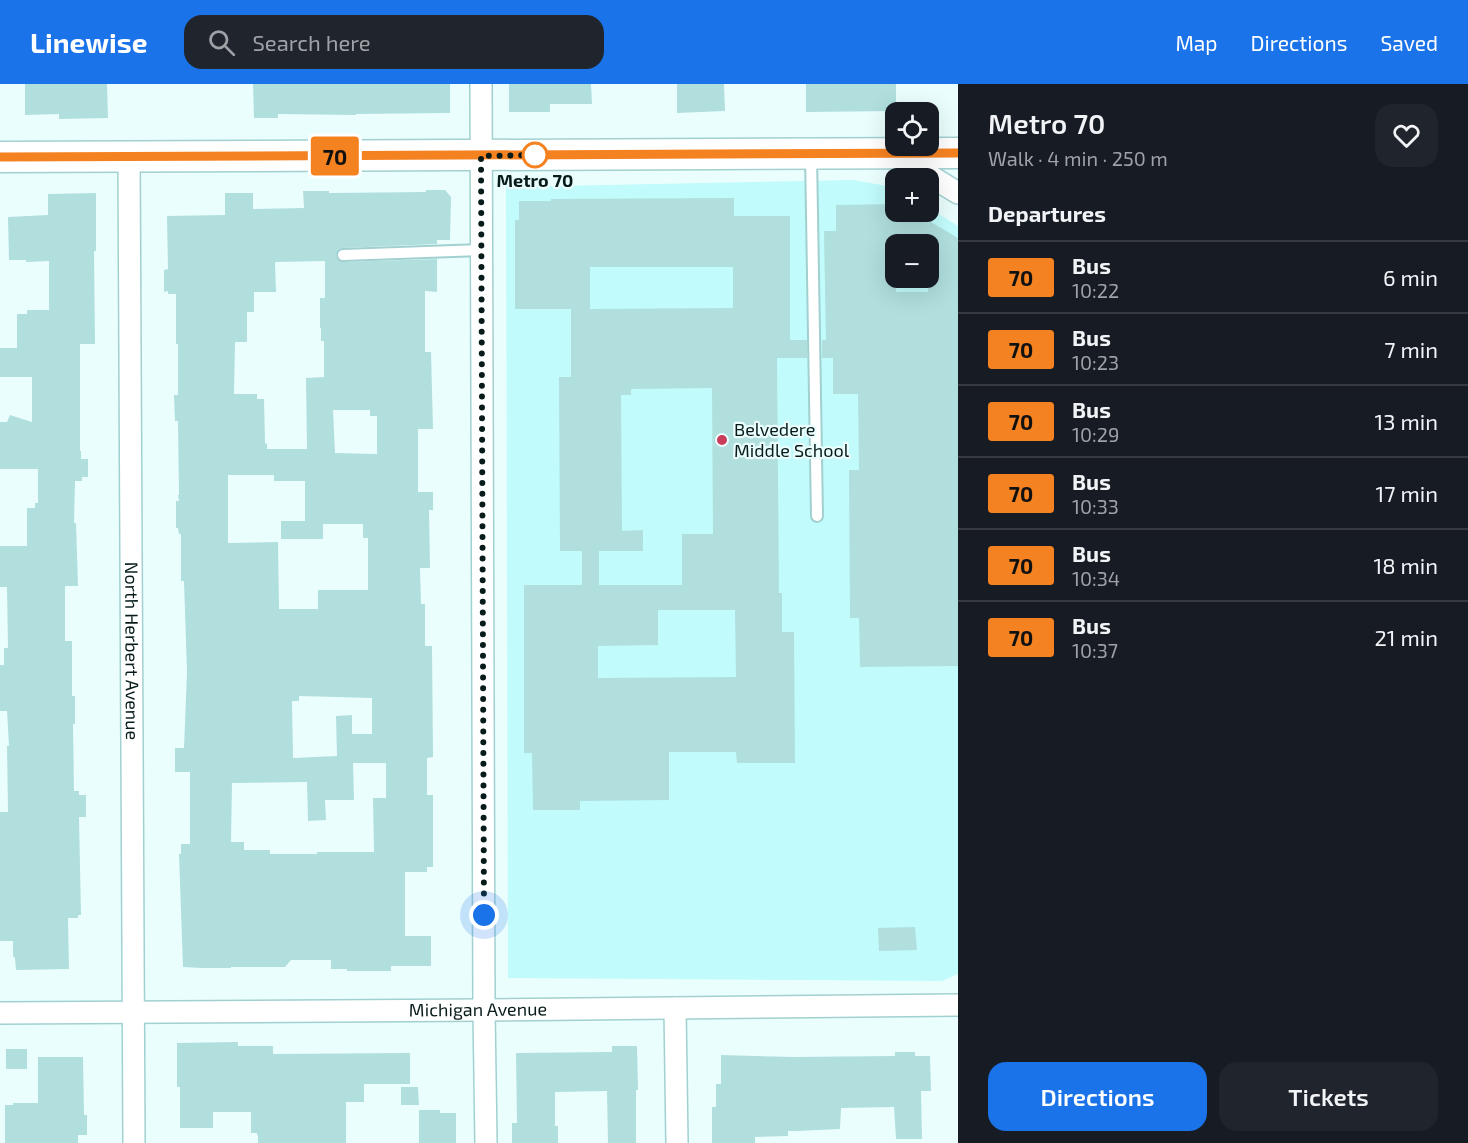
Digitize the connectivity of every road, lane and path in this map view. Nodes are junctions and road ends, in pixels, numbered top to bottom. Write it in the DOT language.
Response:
graph roads {
  1 [pos="481,84"];
  2 [pos="885,153"];
  3 [pos="939,153"];
  4 [pos="958,153"];
  5 [pos="811,154"];
  6 [pos="481,156"];
  7 [pos="899,156"];
  8 [pos="0,157"];
  9 [pos="129,157"];
  10 [pos="958,193"];
  11 [pos="481,250"];
  12 [pos="343,255"];
  13 [pos="817,516"];
  14 [pos="958,1005"];
  15 [pos="675,1008"];
  16 [pos="484,1010"];
  17 [pos="133,1012"];
  18 [pos="0,1013"];
  19 [pos="134,1143"];
  20 [pos="486,1143"];
  21 [pos="677,1143"];
  1 -- 6 [label="street"];
  2 -- 5 [label="main road"];
  3 -- 4 [label="main road"];
  5 -- 6 [label="main road"];
  5 -- 13 [label="lane"];
  6 -- 9 [label="main road"];
  6 -- 11 [label="street"];
  7 -- 10 [label="street"];
  8 -- 9 [label="main road"];
  9 -- 17 [label="street, North Herbert Avenue"];
  11 -- 12 [label="lane"];
  11 -- 16 [label="street"];
  14 -- 15 [label="street, Michigan Avenue"];
  15 -- 16 [label="street, Michigan Avenue"];
  15 -- 21 [label="street"];
  16 -- 17 [label="street, Michigan Avenue"];
  16 -- 20 [label="street"];
  17 -- 18 [label="street, Michigan Avenue"];
  17 -- 19 [label="street, North Herbert Avenue"];
}
